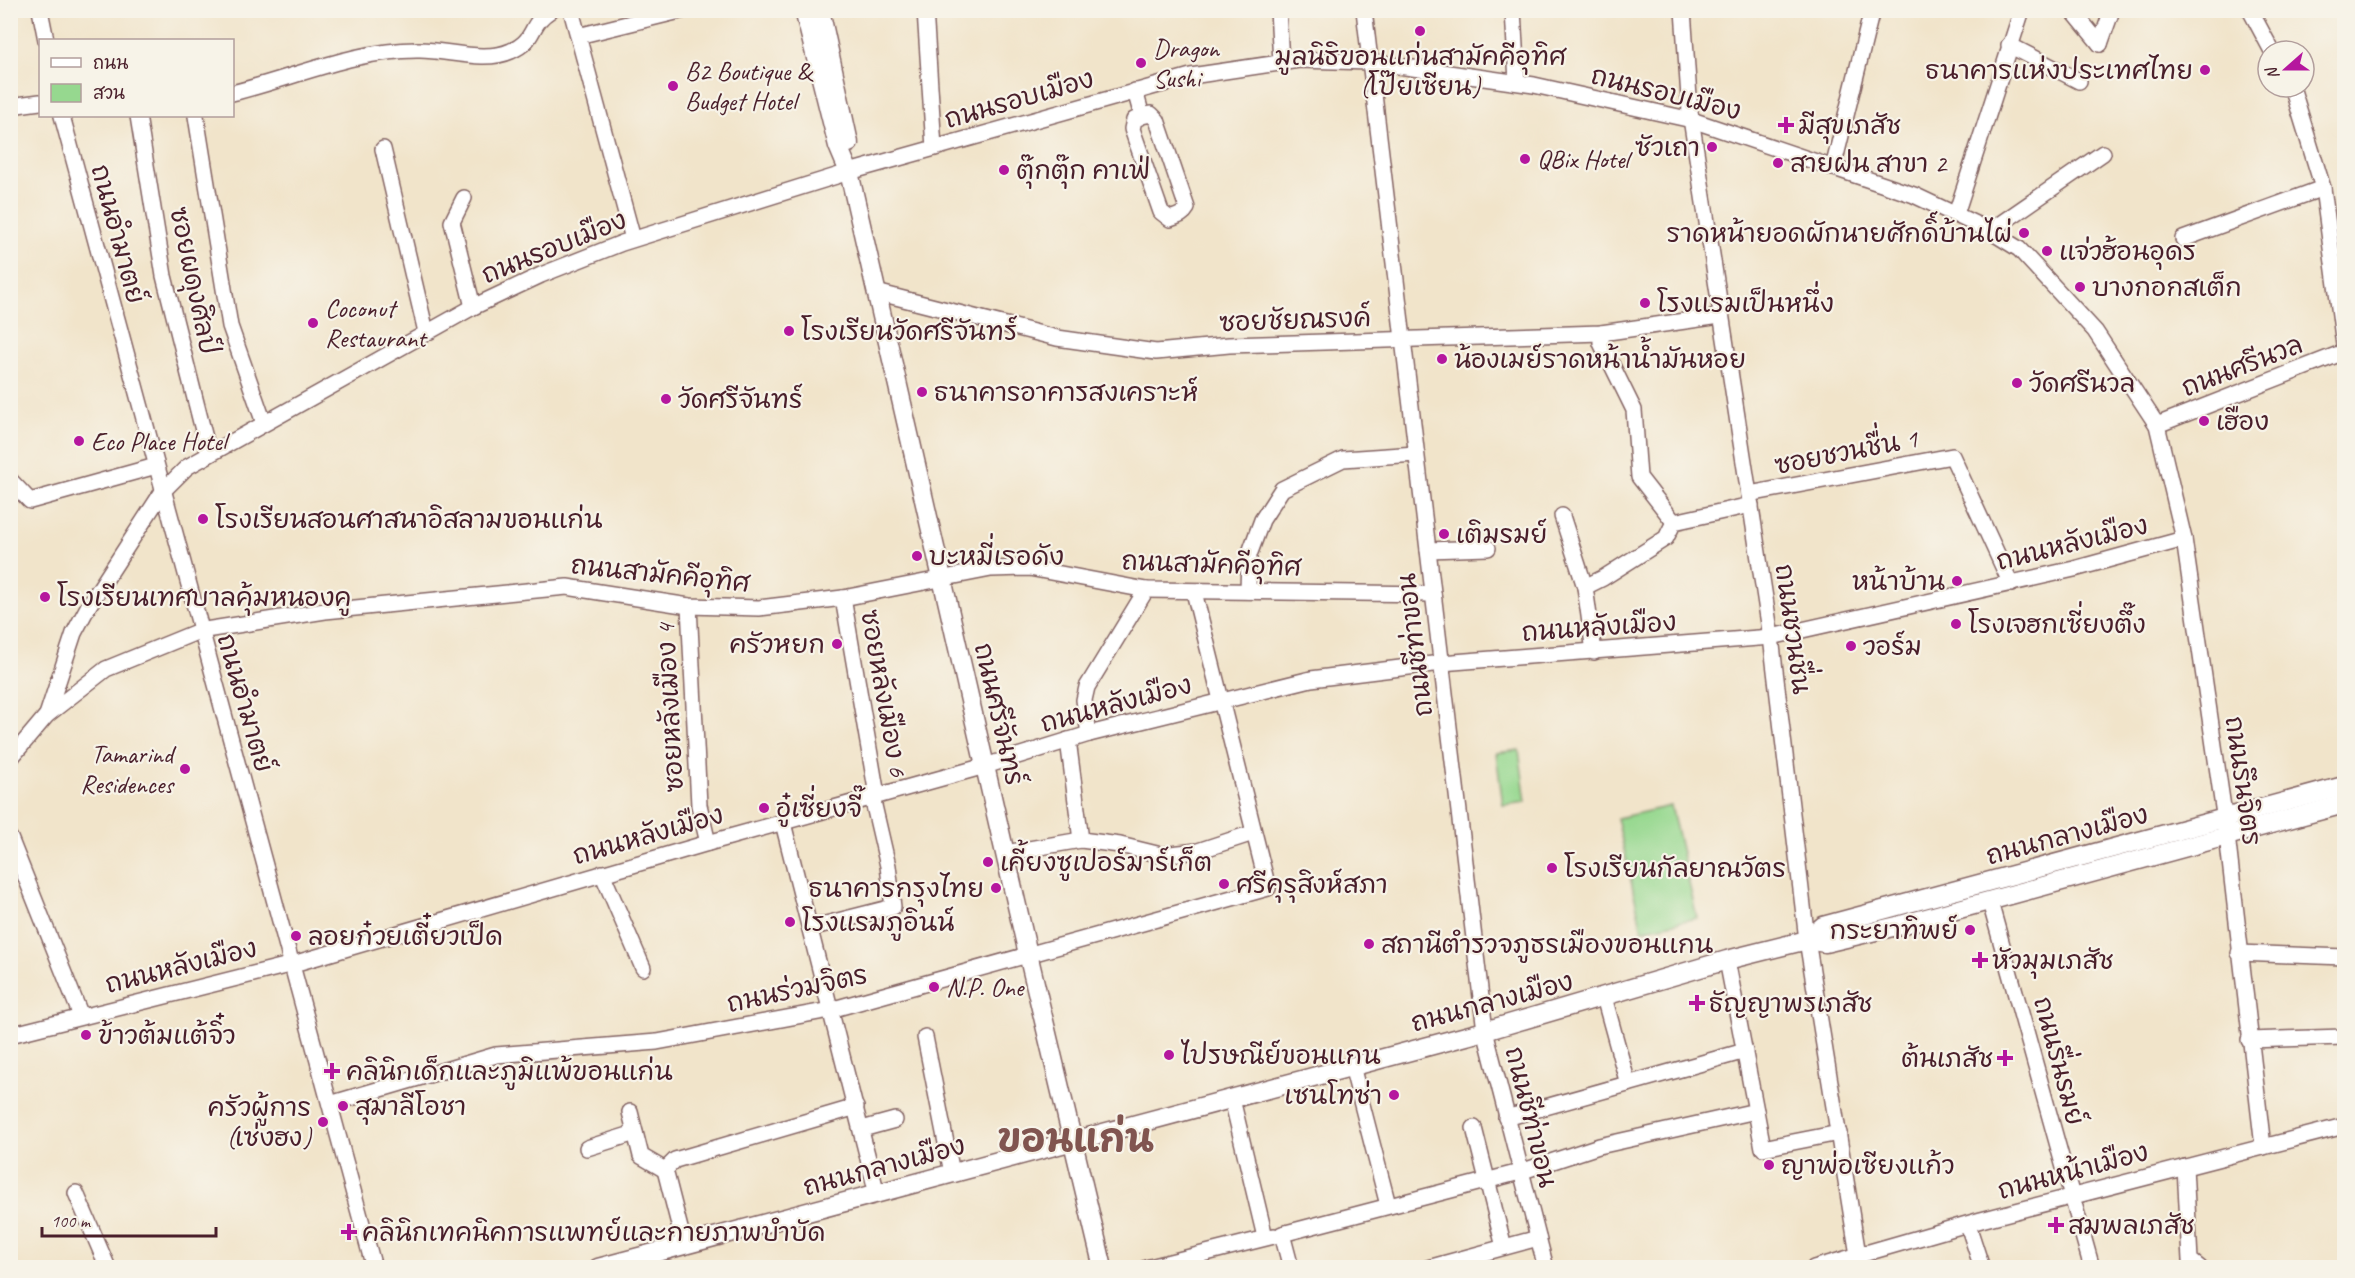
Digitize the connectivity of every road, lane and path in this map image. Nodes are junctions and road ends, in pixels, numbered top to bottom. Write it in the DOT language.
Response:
graph roads {
  1 [pos="40,10"];
  2 [pos="571,10"];
  3 [pos="684,10"];
  4 [pos="804,10"];
  5 [pos="820,10"];
  6 [pos="925,10"];
  7 [pos="1278,10"];
  8 [pos="1364,10"];
  9 [pos="1513,10"];
  10 [pos="1683,10"];
  11 [pos="1872,10"];
  12 [pos="2022,10"];
  13 [pos="2073,10"];
  14 [pos="2112,10"];
  15 [pos="2250,10"];
  16 [pos="541,13"];
  17 [pos="578,36"];
  18 [pos="46,39"];
  19 [pos="2266,39"];
  20 [pos="2009,45"];
  21 [pos="1281,62"];
  22 [pos="1370,62"];
  23 [pos="2079,81"];
  24 [pos="1517,82"];
  25 [pos="1135,91"];
  26 [pos="234,92"];
  27 [pos="2296,99"];
  28 [pos="39,102"];
  29 [pos="10,106"];
  30 [pos="1142,116"];
  31 [pos="62,117"];
  32 [pos="138,117"];
  33 [pos="195,117"];
  34 [pos="1692,120"];
  35 [pos="934,148"];
  36 [pos="383,149"];
  37 [pos="2103,153"];
  38 [pos="1833,168"];
  39 [pos="849,172"];
  40 [pos="2323,188"];
  41 [pos="464,198"];
  42 [pos="1956,214"];
  43 [pos="1990,231"];
  44 [pos="633,239"];
  45 [pos="2183,239"];
  46 [pos="876,292"];
  47 [pos="473,307"];
  48 [pos="1720,316"];
  49 [pos="426,332"];
  50 [pos="1601,333"];
  51 [pos="1402,341"];
  52 [pos="2344,345"];
  53 [pos="2344,352"];
  54 [pos="264,423"];
  55 [pos="2157,425"];
  56 [pos="210,454"];
  57 [pos="1416,454"];
  58 [pos="156,466"];
  59 [pos="10,480"];
  60 [pos="163,491"];
  61 [pos="1750,500"];
  62 [pos="1562,516"];
  63 [pos="1674,522"];
  64 [pos="2184,540"];
  65 [pos="1488,548"];
  66 [pos="1428,550"];
  67 [pos="942,580"];
  68 [pos="2010,584"];
  69 [pos="1585,587"];
  70 [pos="1146,590"];
  71 [pos="1248,591"];
  72 [pos="1194,592"];
  73 [pos="1433,594"];
  74 [pos="843,598"];
  75 [pos="689,606"];
  76 [pos="200,631"];
  77 [pos="1771,637"];
  78 [pos="1594,652"];
  79 [pos="1441,663"];
  80 [pos="1221,701"];
  81 [pos="47,715"];
  82 [pos="1089,734"];
  83 [pos="1068,740"];
  84 [pos="12,753"];
  85 [pos="985,766"];
  86 [pos="2344,786"];
  87 [pos="875,796"];
  88 [pos="2344,804"];
  89 [pos="783,822"];
  90 [pos="2226,827"];
  91 [pos="1253,833"];
  92 [pos="10,838"];
  93 [pos="1081,840"];
  94 [pos="708,843"];
  95 [pos="1005,853"];
  96 [pos="602,873"];
  97 [pos="1985,883"];
  98 [pos="1990,902"];
  99 [pos="810,928"];
  100 [pos="1807,940"];
  101 [pos="2239,953"];
  102 [pos="1028,954"];
  103 [pos="2344,957"];
  104 [pos="1727,960"];
  105 [pos="293,963"];
  106 [pos="643,968"];
  107 [pos="1604,997"];
  108 [pos="830,1010"];
  109 [pos="81,1016"];
  110 [pos="1485,1031"];
  111 [pos="10,1035"];
  112 [pos="925,1036"];
  113 [pos="2344,1037"];
  114 [pos="2249,1040"];
  115 [pos="1745,1051"];
  116 [pos="1352,1066"];
  117 [pos="1628,1083"];
  118 [pos="1232,1099"];
  119 [pos="330,1104"];
  120 [pos="856,1107"];
  121 [pos="1756,1111"];
  122 [pos="630,1112"];
  123 [pos="1506,1118"];
  124 [pos="895,1120"];
  125 [pos="2344,1126"];
  126 [pos="1474,1128"];
  127 [pos="862,1129"];
  128 [pos="635,1133"];
  129 [pos="1839,1133"];
  130 [pos="1073,1143"];
  131 [pos="2263,1147"];
  132 [pos="587,1148"];
  133 [pos="2185,1167"];
  134 [pos="665,1170"];
  135 [pos="1520,1172"];
  136 [pos="952,1173"];
  137 [pos="1487,1179"];
  138 [pos="76,1193"];
  139 [pos="877,1194"];
  140 [pos="2072,1197"];
  141 [pos="1388,1205"];
  142 [pos="1968,1224"];
  143 [pos="1282,1234"];
  144 [pos="1265,1238"];
  145 [pos="1538,1238"];
  146 [pos="684,1244"];
  147 [pos="1504,1247"];
  148 [pos="1850,1260"];
  149 [pos="1191,1262"];
  150 [pos="108,1268"];
  151 [pos="374,1268"];
  152 [pos="598,1268"];
  153 [pos="1103,1268"];
  154 [pos="1146,1268"];
  155 [pos="1291,1268"];
  156 [pos="1428,1268"];
  157 [pos="1546,1268"];
  158 [pos="1814,1268"];
  159 [pos="1982,1268"];
  160 [pos="2092,1268"];
  161 [pos="2200,1268"];
  1 -- 18 [label="street"];
  2 -- 17 [label="street"];
  3 -- 17 [label="street"];
  4 -- 39 [label="main road, ถนนศรีจันทร์"];
  5 -- 39 [label="main road, ถนนศรีจันทร์"];
  6 -- 35 [label="street"];
  7 -- 21 [label="street"];
  8 -- 22 [label="street, ถนนชีท่าขอน"];
  9 -- 24 [label="street"];
  10 -- 34 [label="street, ถนนชวนชื่น"];
  11 -- 38 [label="street"];
  12 -- 20 [label="street"];
  13 -- 14 [label="street"];
  15 -- 19 [label="street"];
  16 -- 26 [label="street"];
  17 -- 44 [label="street"];
  20 -- 23 [label="street"];
  20 -- 42 [label="street"];
  21 -- 22 [label="street, ถนนรอบเมือง"];
  21 -- 25 [label="street, ถนนรอบเมือง"];
  22 -- 24 [label="street, ถนนรอบเมือง"];
  22 -- 51 [label="street, ถนนชีท่าขอน"];
  24 -- 34 [label="street, ถนนรอบเมือง"];
  25 -- 30 [label="street"];
  25 -- 35 [label="street, ถนนรอบเมือง"];
  27 -- 40 [label="street"];
  28 -- 29 [label="street"];
  30 -- 30 [label="street"];
  31 -- 58 [label="street, ถนนอำมาตย์"];
  32 -- 56 [label="street, ซอยผดุงศิลป์"];
  33 -- 54 [label="street"];
  34 -- 38 [label="street, ถนนรอบเมือง"];
  34 -- 48 [label="street, ถนนชวนชื่น"];
  35 -- 39 [label="street, ถนนรอบเมือง"];
  36 -- 49 [label="street"];
  37 -- 43 [label="street"];
  38 -- 42 [label="street, ถนนรอบเมือง"];
  39 -- 44 [label="street, ถนนรอบเมือง"];
  39 -- 46 [label="main road, ถนนศรีจันทร์"];
  40 -- 45 [label="street"];
  40 -- 52 [label="street"];
  41 -- 47 [label="street"];
  42 -- 43 [label="street, ถนนรอบเมือง"];
  43 -- 55 [label="street, ถนนรอบเมือง"];
  44 -- 47 [label="street, ถนนรอบเมือง"];
  46 -- 51 [label="street, ซอยชัยณรงค์"];
  46 -- 67 [label="main road, ถนนศรีจันทร์"];
  47 -- 49 [label="street, ถนนรอบเมือง"];
  48 -- 50 [label="street, ซอยชัยณรงค์"];
  48 -- 61 [label="street, ถนนชวนชื่น"];
  49 -- 54 [label="street, ถนนรอบเมือง"];
  50 -- 51 [label="street, ซอยชัยณรงค์"];
  50 -- 63 [label="street"];
  51 -- 57 [label="street, ถนนชีท่าขอน"];
  53 -- 55 [label="street, ถนนศรีนวล"];
  54 -- 56 [label="street, ถนนรอบเมือง"];
  55 -- 64 [label="street, ถนนรึนจิตร"];
  56 -- 60 [label="street, ถนนรอบเมือง"];
  57 -- 66 [label="street, ถนนชีท่าขอน"];
  57 -- 71 [label="street"];
  58 -- 59 [label="street"];
  58 -- 60 [label="street, ถนนอำมาตย์"];
  60 -- 76 [label="street, ถนนอำมาตย์"];
  60 -- 81 [label="street, ถนนรอบเมือง"];
  61 -- 63 [label="street, ซอยชวนชื่น 1"];
  61 -- 68 [label="street, ซอยชวนชื่น 1"];
  61 -- 77 [label="street, ถนนชวนชื่น"];
  62 -- 69 [label="street"];
  63 -- 69 [label="street"];
  64 -- 68 [label="street, ถนนหลังเมือง"];
  64 -- 90 [label="street, ถนนรึนจิตร"];
  65 -- 66 [label="street"];
  66 -- 73 [label="street, ถนนชีท่าขอน"];
  67 -- 70 [label="street, ถนนสามัคคีอุทิศ"];
  67 -- 74 [label="street, ถนนสามัคคีอุทิศ"];
  67 -- 85 [label="main road, ถนนศรีจันทร์"];
  68 -- 77 [label="street, ถนนหลังเมือง"];
  69 -- 78 [label="street"];
  70 -- 72 [label="street, ถนนสามัคคีอุทิศ"];
  70 -- 82 [label="street"];
  71 -- 72 [label="street, ถนนสามัคคีอุทิศ"];
  71 -- 73 [label="street, ถนนสามัคคีอุทิศ"];
  72 -- 80 [label="street"];
  73 -- 79 [label="street, ถนนชีท่าขอน"];
  74 -- 75 [label="street, ถนนสามัคคีอุทิศ"];
  74 -- 87 [label="street, ซอยหลังเมือง 6"];
  75 -- 76 [label="street, ถนนสามัคคีอุทิศ"];
  75 -- 94 [label="street, ซอยหลังเมือง 4"];
  76 -- 81 [label="street, ถนนสามัคคีอุทิศ"];
  76 -- 105 [label="street, ถนนอำมาตย์"];
  77 -- 78 [label="street, ถนนหลังเมือง"];
  77 -- 100 [label="street, ถนนชวนชื่น"];
  78 -- 79 [label="street, ถนนหลังเมือง"];
  79 -- 80 [label="street, ถนนหลังเมือง"];
  79 -- 110 [label="street, ถนนชีท่าขอน"];
  80 -- 82 [label="street, ถนนหลังเมือง"];
  80 -- 91 [label="street"];
  81 -- 84 [label="street, ถนนรอบเมือง"];
  82 -- 83 [label="street, ถนนหลังเมือง"];
  83 -- 85 [label="street, ถนนหลังเมือง"];
  83 -- 93 [label="street"];
  85 -- 87 [label="street, ถนนหลังเมือง"];
  85 -- 95 [label="main road, ถนนศรีจันทร์"];
  86 -- 90 [label="main road, ถนนกลางเมือง"];
  87 -- 89 [label="street, ถนนหลังเมือง"];
  87 -- 99 [label="street, ซอยหลังเมือง 6"];
  88 -- 90 [label="main road, ถนนกลางเมือง"];
  89 -- 94 [label="street, ถนนหลังเมือง"];
  89 -- 99 [label="street"];
  90 -- 97 [label="main road, ถนนกลางเมือง"];
  90 -- 98 [label="main road, ถนนกลางเมือง"];
  90 -- 101 [label="street, ถนนรึนจิตร"];
  91 -- 93 [label="street"];
  91 -- 102 [label="street, ถนนร่วมจิตร"];
  92 -- 109 [label="street"];
  93 -- 95 [label="street"];
  94 -- 96 [label="street, ถนนหลังเมือง"];
  95 -- 102 [label="main road, ถนนศรีจันทร์"];
  96 -- 105 [label="street, ถนนหลังเมือง"];
  96 -- 106 [label="street"];
  97 -- 98 [label="main road"];
  97 -- 100 [label="main road, ถนนกลางเมือง"];
  98 -- 100 [label="main road, ถนนกลางเมือง"];
  98 -- 140 [label="street, ถนนรื่นรมย์"];
  99 -- 108 [label="street"];
  100 -- 104 [label="main road, ถนนกลางเมือง"];
  100 -- 129 [label="street, ถนนชวนชื่น"];
  101 -- 103 [label="street"];
  101 -- 114 [label="street, ถนนรึนจิตร"];
  102 -- 108 [label="street, ถนนร่วมจิตร"];
  102 -- 130 [label="main road, ถนนศรีจันทร์"];
  104 -- 107 [label="main road, ถนนกลางเมือง"];
  104 -- 115 [label="street"];
  105 -- 109 [label="street, ถนนหลังเมือง"];
  105 -- 119 [label="street, ถนนอำมาตย์"];
  107 -- 110 [label="main road, ถนนกลางเมือง"];
  107 -- 117 [label="street"];
  108 -- 119 [label="street, ถนนร่วมจิตร"];
  108 -- 120 [label="street"];
  109 -- 111 [label="street, ถนนหลังเมือง"];
  110 -- 116 [label="main road, ถนนกลางเมือง"];
  110 -- 123 [label="street, ถนนชีท่าขอน"];
  112 -- 136 [label="street"];
  113 -- 114 [label="street"];
  114 -- 131 [label="street, ถนนรึนจิตร"];
  115 -- 117 [label="street"];
  115 -- 121 [label="street"];
  116 -- 118 [label="main road, ถนนกลางเมือง"];
  116 -- 141 [label="street"];
  117 -- 123 [label="street"];
  118 -- 130 [label="main road, ถนนกลางเมือง"];
  118 -- 144 [label="street"];
  119 -- 151 [label="street, ถนนอำมาตย์"];
  120 -- 127 [label="street"];
  120 -- 134 [label="street"];
  121 -- 129 [label="street"];
  121 -- 135 [label="street"];
  122 -- 128 [label="street"];
  123 -- 135 [label="street, ถนนชีท่าขอน"];
  124 -- 127 [label="street"];
  125 -- 131 [label="street, ถนนหน้าเมือง"];
  126 -- 137 [label="street"];
  127 -- 139 [label="street"];
  128 -- 132 [label="street"];
  128 -- 134 [label="street"];
  129 -- 148 [label="street, ถนนชวนชื่น"];
  130 -- 136 [label="main road, ถนนกลางเมือง"];
  130 -- 153 [label="main road, ถนนศรีจันทร์"];
  131 -- 133 [label="street, ถนนหน้าเมือง"];
  133 -- 140 [label="street, ถนนหน้าเมือง"];
  133 -- 161 [label="street"];
  134 -- 146 [label="street"];
  135 -- 137 [label="street"];
  135 -- 145 [label="street, ถนนชีท่าขอน"];
  136 -- 139 [label="main road, ถนนกลางเมือง"];
  137 -- 141 [label="street"];
  137 -- 147 [label="street"];
  138 -- 150 [label="street"];
  139 -- 146 [label="main road, ถนนกลางเมือง"];
  140 -- 142 [label="street, ถนนหน้าเมือง"];
  140 -- 160 [label="street, ถนนรื่นรมย์"];
  141 -- 143 [label="street"];
  142 -- 148 [label="street, ถนนหน้าเมือง"];
  142 -- 159 [label="street"];
  143 -- 144 [label="street"];
  143 -- 155 [label="street"];
  144 -- 149 [label="street"];
  145 -- 147 [label="street"];
  145 -- 157 [label="street, ถนนชีท่าขอน"];
  146 -- 152 [label="main road, ถนนกลางเมือง"];
  147 -- 156 [label="street"];
  148 -- 158 [label="street, ถนนหน้าเมือง"];
  149 -- 154 [label="street"];
}
